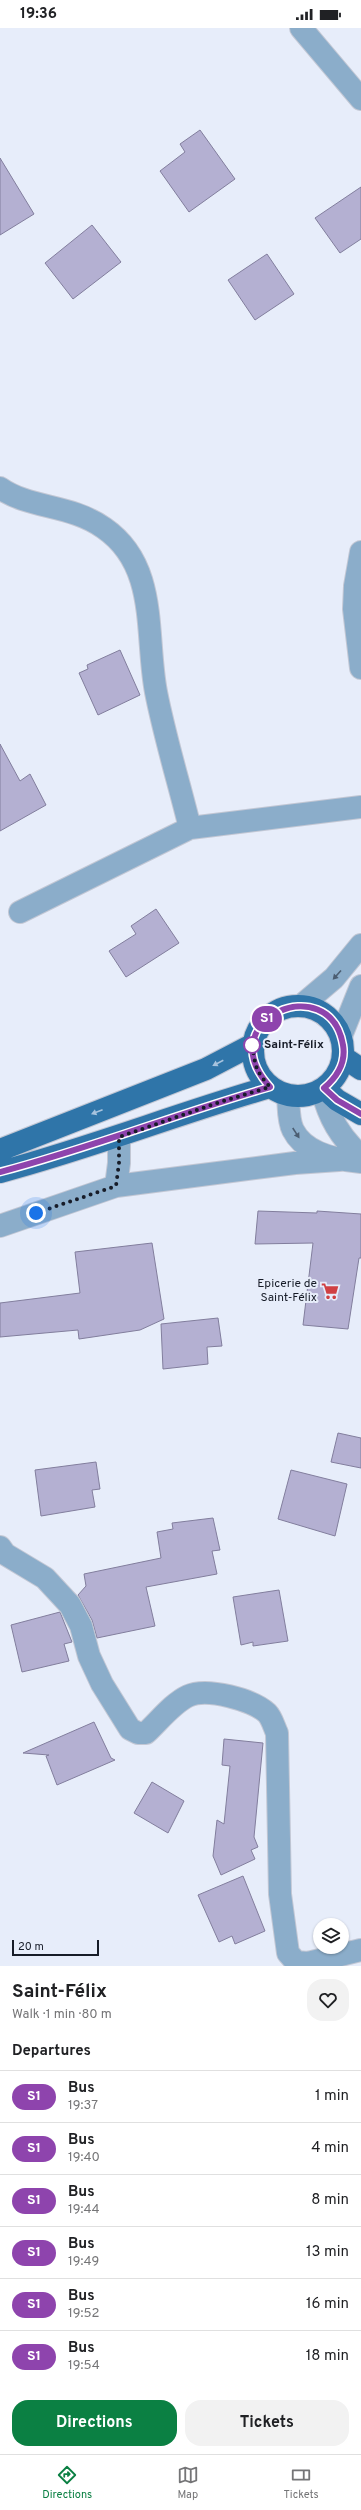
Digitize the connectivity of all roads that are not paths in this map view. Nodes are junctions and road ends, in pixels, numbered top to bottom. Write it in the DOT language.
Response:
graph roads {
  1 [pos="301,28"];
  2 [pos="361,99"];
  3 [pos="0,488"];
  4 [pos="361,552"];
  5 [pos="361,668"];
  6 [pos="361,807"];
  7 [pos="190,828"];
  8 [pos="20,912"];
  9 [pos="361,945"];
  10 [pos="361,986"];
  11 [pos="301,1006"];
  12 [pos="252,1045"];
  13 [pos="342,1046"];
  14 [pos="361,1069"];
  15 [pos="323,1089"];
  16 [pos="279,1092"];
  17 [pos="361,1114"];
  18 [pos="119,1137"];
  19 [pos="0,1150"];
  20 [pos="361,1156"];
  21 [pos="340,1160"];
  22 [pos="361,1162"];
  23 [pos="0,1172"];
  24 [pos="116,1186"];
  25 [pos="0,1226"];
  26 [pos="0,1547"];
  27 [pos="361,1950"];
  28 [pos="309,1964"];
  1 -- 2 [label="street"];
  3 -- 7 [label="street"];
  4 -- 5 [label="street"];
  6 -- 7 [label="street"];
  7 -- 8 [label="street"];
  9 -- 11 [label="street, one-way"];
  10 -- 13 [label="street"];
  11 -- 12 [label="main road"];
  11 -- 13 [label="main road"];
  12 -- 16 [label="main road"];
  12 -- 19 [label="main road, one-way"];
  13 -- 14 [label="main road"];
  13 -- 15 [label="main road"];
  15 -- 16 [label="main road"];
  15 -- 17 [label="main road"];
  15 -- 20 [label="street"];
  16 -- 18 [label="main road"];
  16 -- 21 [label="street, one-way"];
  18 -- 23 [label="main road"];
  18 -- 24 [label="street"];
  21 -- 22 [label="street"];
  21 -- 24 [label="street"];
  24 -- 25 [label="street"];
  26 -- 28 [label="street"];
  27 -- 28 [label="street"];
}
